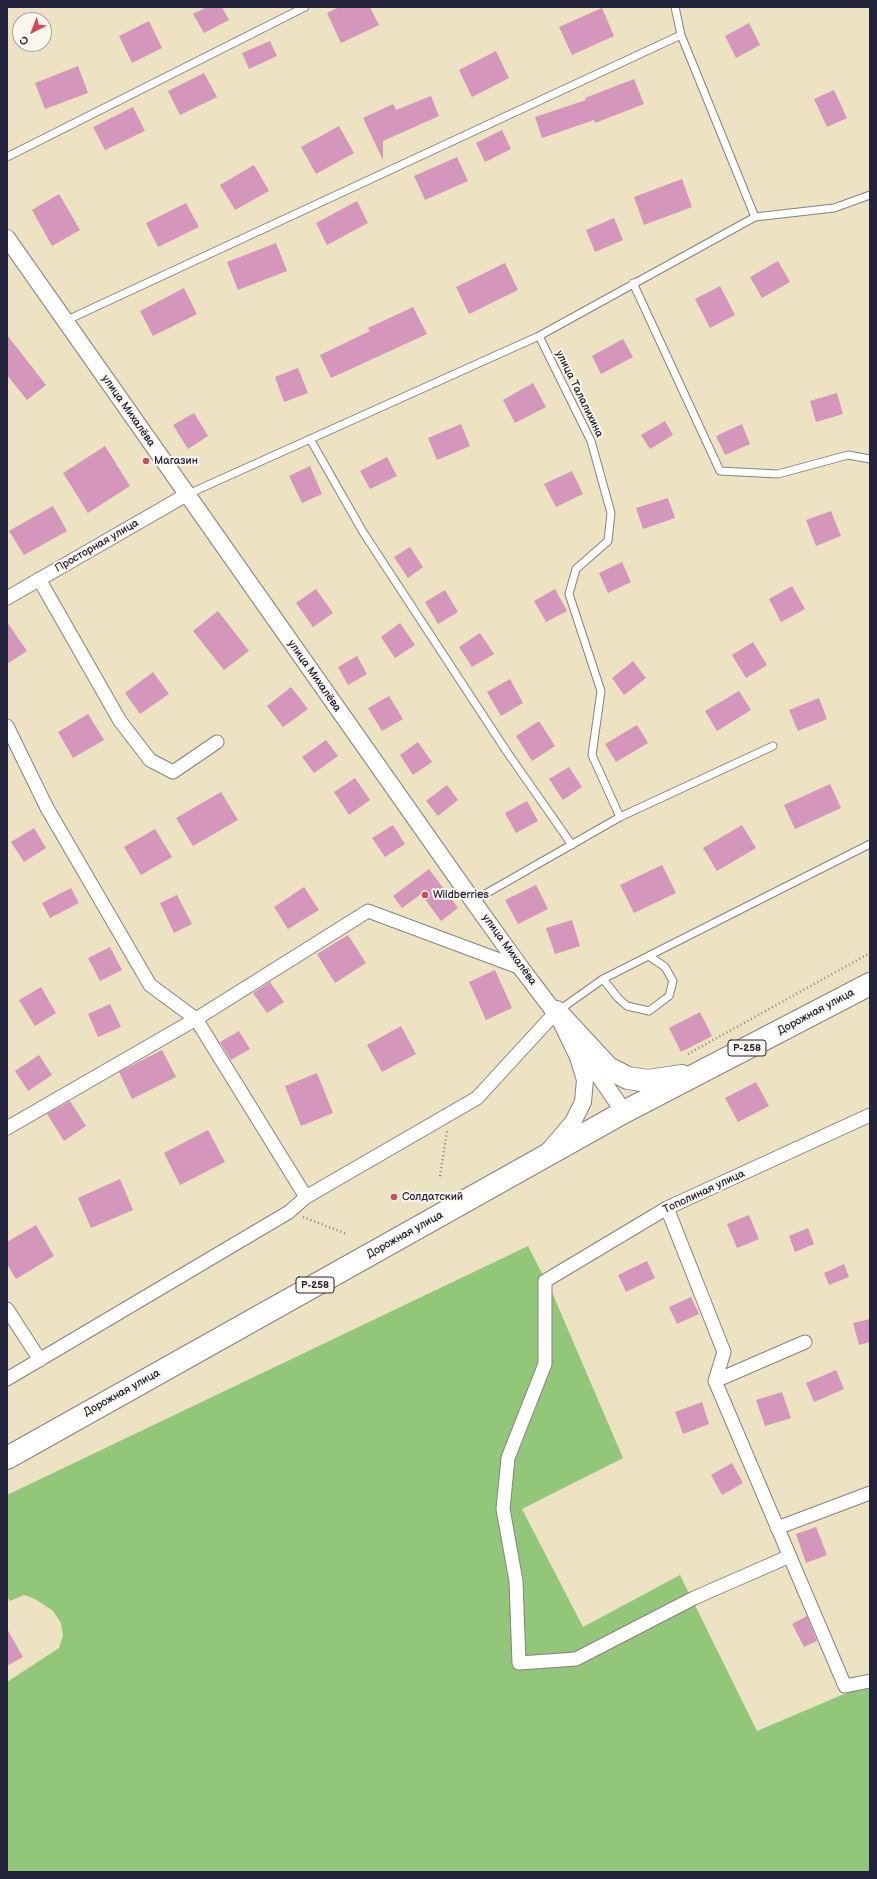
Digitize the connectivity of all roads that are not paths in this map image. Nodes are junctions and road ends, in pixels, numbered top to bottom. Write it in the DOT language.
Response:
graph roads {
  1 [pos="305,7"];
  2 [pos="675,7"];
  3 [pos="681,35"];
  4 [pos="7,158"];
  5 [pos="870,195"];
  6 [pos="755,217"];
  7 [pos="7,238"];
  8 [pos="633,283"];
  9 [pos="64,321"];
  10 [pos="539,336"];
  11 [pos="310,439"];
  12 [pos="870,459"];
  13 [pos="186,495"];
  14 [pos="39,579"];
  15 [pos="7,598"];
  16 [pos="7,726"];
  17 [pos="217,742"];
  18 [pos="773,746"];
  19 [pos="620,817"];
  20 [pos="870,844"];
  21 [pos="572,845"];
  22 [pos="473,901"];
  23 [pos="649,956"];
  24 [pos="521,968"];
  25 [pos="603,979"];
  26 [pos="870,984"];
  27 [pos="556,1012"];
  28 [pos="196,1018"];
  29 [pos="705,1070"];
  30 [pos="624,1112"];
  31 [pos="870,1115"];
  32 [pos="7,1128"];
  33 [pos="540,1159"];
  34 [pos="306,1198"];
  35 [pos="667,1208"];
  36 [pos="7,1309"];
  37 [pos="805,1342"];
  38 [pos="40,1360"];
  39 [pos="7,1379"];
  40 [pos="715,1381"];
  41 [pos="7,1458"];
  42 [pos="870,1493"];
  43 [pos="778,1528"];
  44 [pos="790,1556"];
  45 [pos="870,1681"];
  1 -- 4 [label="lane"];
  2 -- 3 [label="lane"];
  3 -- 6 [label="lane"];
  3 -- 9 [label="lane"];
  5 -- 6 [label="lane"];
  6 -- 8 [label="lane"];
  7 -- 9 [label="street, улица Михалёва"];
  8 -- 10 [label="lane"];
  8 -- 12 [label="lane"];
  9 -- 13 [label="street, улица Михалёва"];
  10 -- 11 [label="lane"];
  10 -- 19 [label="lane, улица Талалихина"];
  11 -- 13 [label="lane"];
  11 -- 21 [label="lane"];
  13 -- 14 [label="street, Просторная улица"];
  13 -- 22 [label="street, улица Михалёва"];
  14 -- 15 [label="street, Просторная улица"];
  14 -- 17 [label="street"];
  16 -- 28 [label="street"];
  18 -- 19 [label="lane"];
  19 -- 21 [label="lane"];
  20 -- 23 [label="lane"];
  21 -- 22 [label="lane"];
  22 -- 24 [label="street, улица Михалёва"];
  23 -- 25 [label="lane"];
  23 -- 25 [label="lane"];
  24 -- 27 [label="street, улица Михалёва"];
  24 -- 28 [label="street"];
  25 -- 27 [label="lane"];
  26 -- 29 [label="highway, Дорожная улица / Р-258"];
  27 -- 29 [label="highway"];
  27 -- 30 [label="street, улица Михалёва"];
  27 -- 33 [label="street"];
  27 -- 34 [label="street"];
  28 -- 32 [label="street"];
  28 -- 34 [label="street"];
  29 -- 30 [label="highway, Дорожная улица / Р-258"];
  30 -- 33 [label="highway, Дорожная улица / Р-258"];
  31 -- 35 [label="street, Тополиная улица"];
  33 -- 41 [label="highway, Дорожная улица / Р-258"];
  34 -- 38 [label="street"];
  35 -- 40 [label="street"];
  35 -- 44 [label="street, Тополиная улица"];
  36 -- 38 [label="street"];
  37 -- 40 [label="street"];
  38 -- 39 [label="street"];
  40 -- 43 [label="street"];
  42 -- 43 [label="street"];
  43 -- 44 [label="street"];
  44 -- 45 [label="street"];
}
